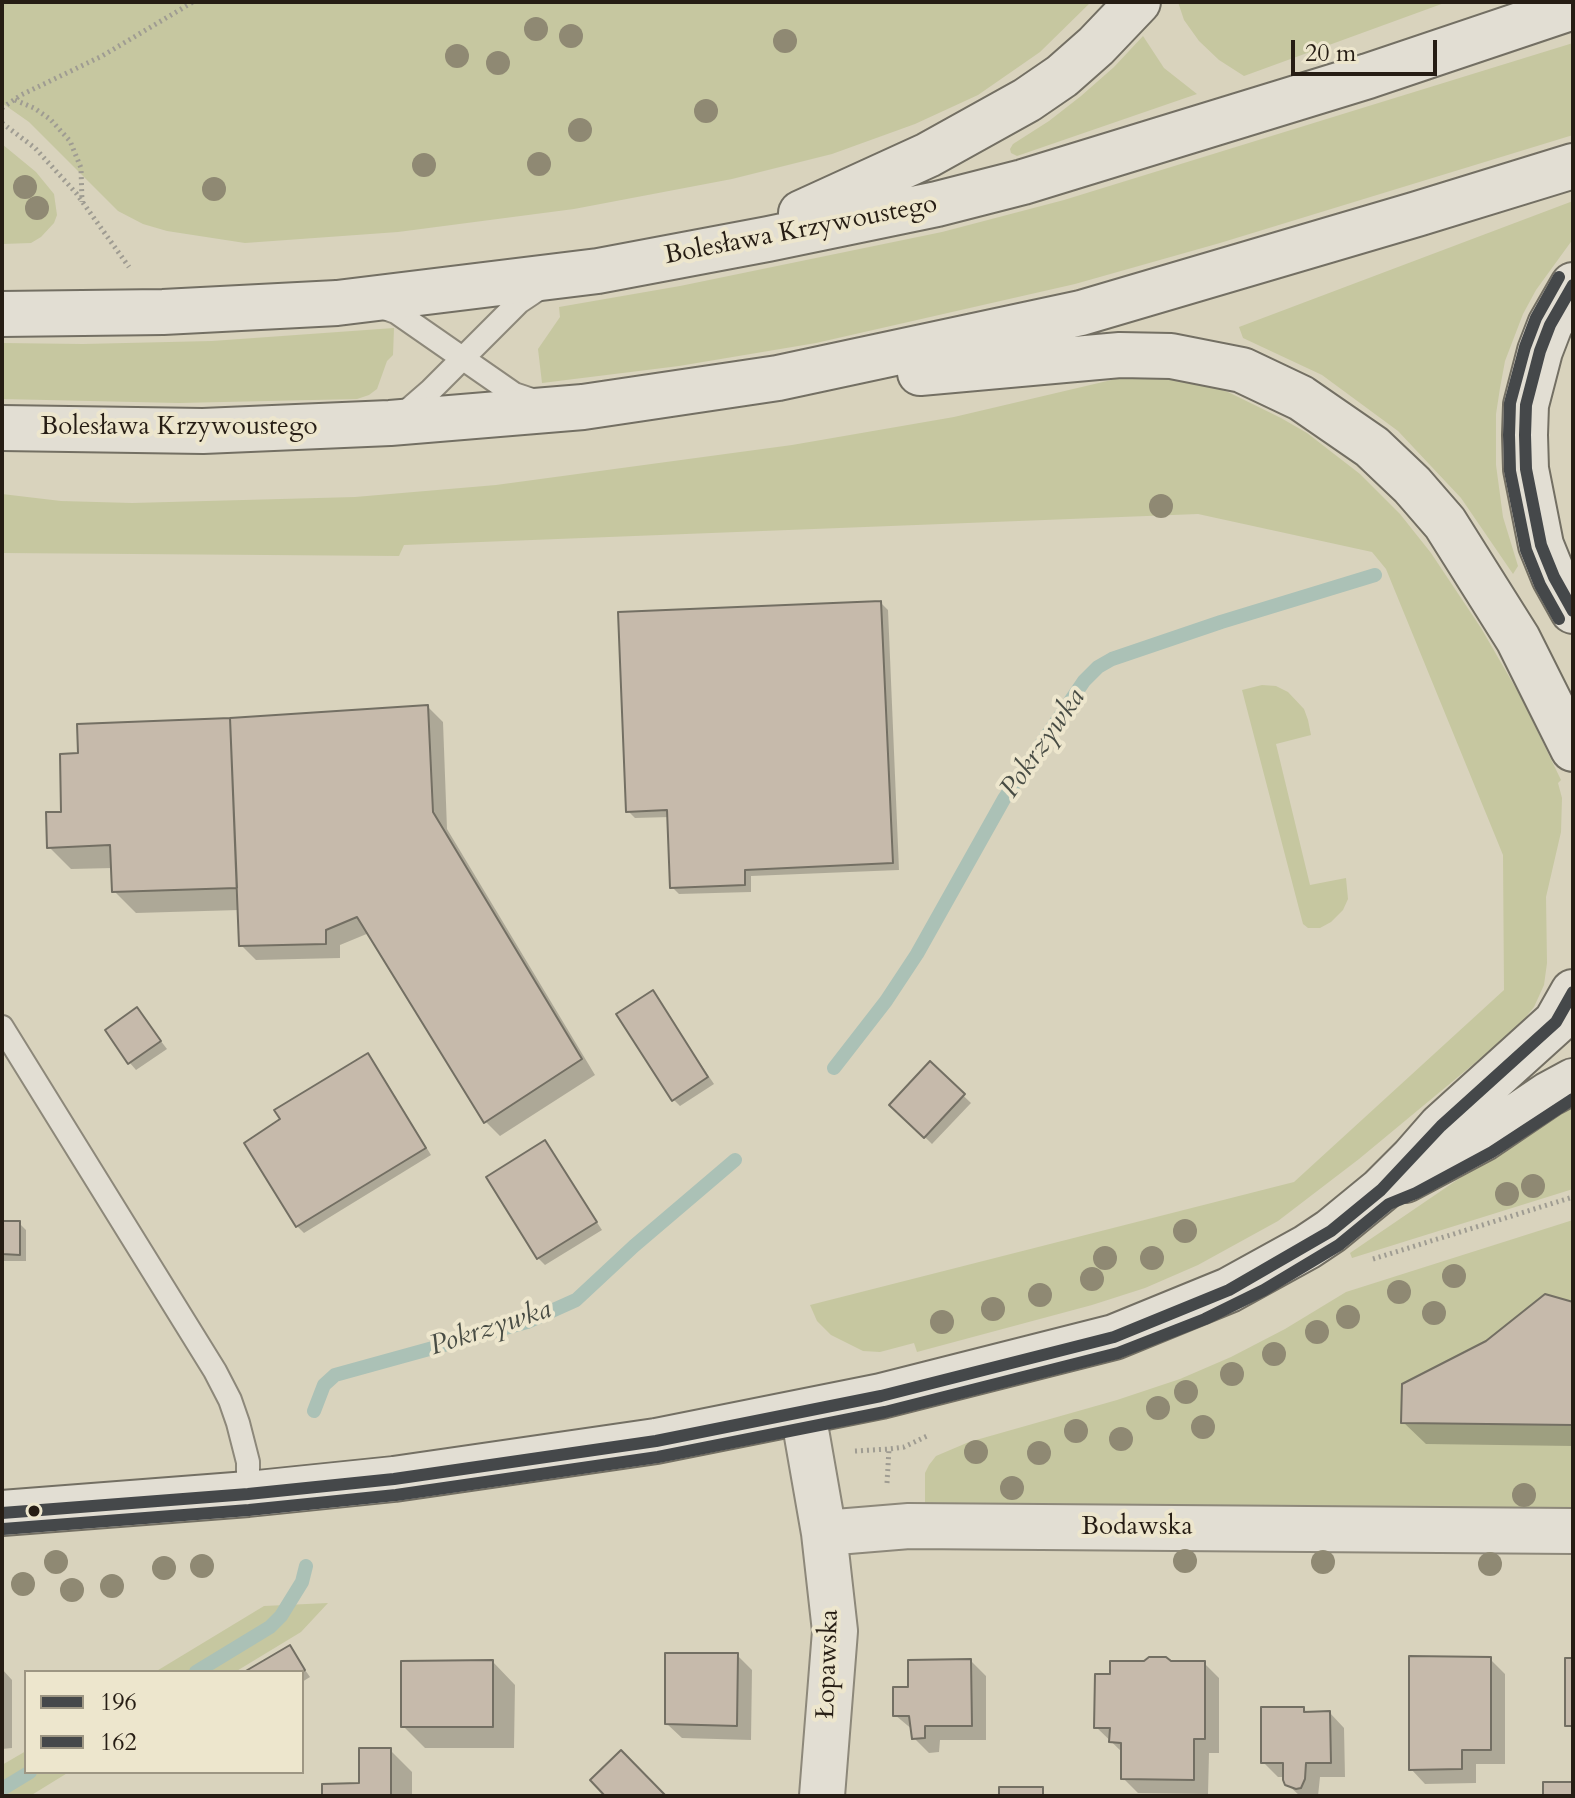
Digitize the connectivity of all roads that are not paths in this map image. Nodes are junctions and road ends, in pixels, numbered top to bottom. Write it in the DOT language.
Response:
graph roads {
  1 [pos="1138,2"];
  2 [pos="1573,7"];
  3 [pos="1573,166"];
  4 [pos="702,252"];
  5 [pos="562,276"];
  6 [pos="1573,285"];
  7 [pos="337,303"];
  8 [pos="2,314"];
  9 [pos="463,358"];
  10 [pos="778,378"];
  11 [pos="583,407"];
  12 [pos="390,423"];
  13 [pos="2,428"];
  14 [pos="1573,611"];
  15 [pos="1573,749"];
  16 [pos="1573,992"];
  17 [pos="2,1027"];
  18 [pos="1573,1081"];
  19 [pos="1381,1190"];
  20 [pos="803,1413"];
  21 [pos="248,1494"];
  22 [pos="2,1513"];
  23 [pos="1573,1531"];
  24 [pos="824,1533"];
  25 [pos="822,1796"];
  1 -- 4 [label="main road"];
  2 -- 4 [label="main road, Bolesława Krzywoustego"];
  3 -- 10 [label="main road, Bolesława Krzywoustego"];
  4 -- 5 [label="main road, Bolesława Krzywoustego"];
  5 -- 7 [label="main road, Bolesława Krzywoustego"];
  5 -- 9 [label="lane"];
  6 -- 14 [label="main road"];
  7 -- 8 [label="main road, Bolesława Krzywoustego"];
  7 -- 9 [label="lane"];
  9 -- 11 [label="lane"];
  9 -- 12 [label="lane"];
  10 -- 11 [label="main road, Bolesława Krzywoustego"];
  10 -- 15 [label="main road"];
  11 -- 12 [label="main road, Bolesława Krzywoustego"];
  12 -- 13 [label="main road, Bolesława Krzywoustego"];
  16 -- 19 [label="main road"];
  17 -- 21 [label="lane"];
  18 -- 19 [label="main road"];
  19 -- 20 [label="main road"];
  20 -- 21 [label="main road"];
  20 -- 24 [label="main road"];
  21 -- 22 [label="main road"];
  23 -- 24 [label="main road, Bodawska"];
  24 -- 25 [label="main road, Łopawska"];
}
